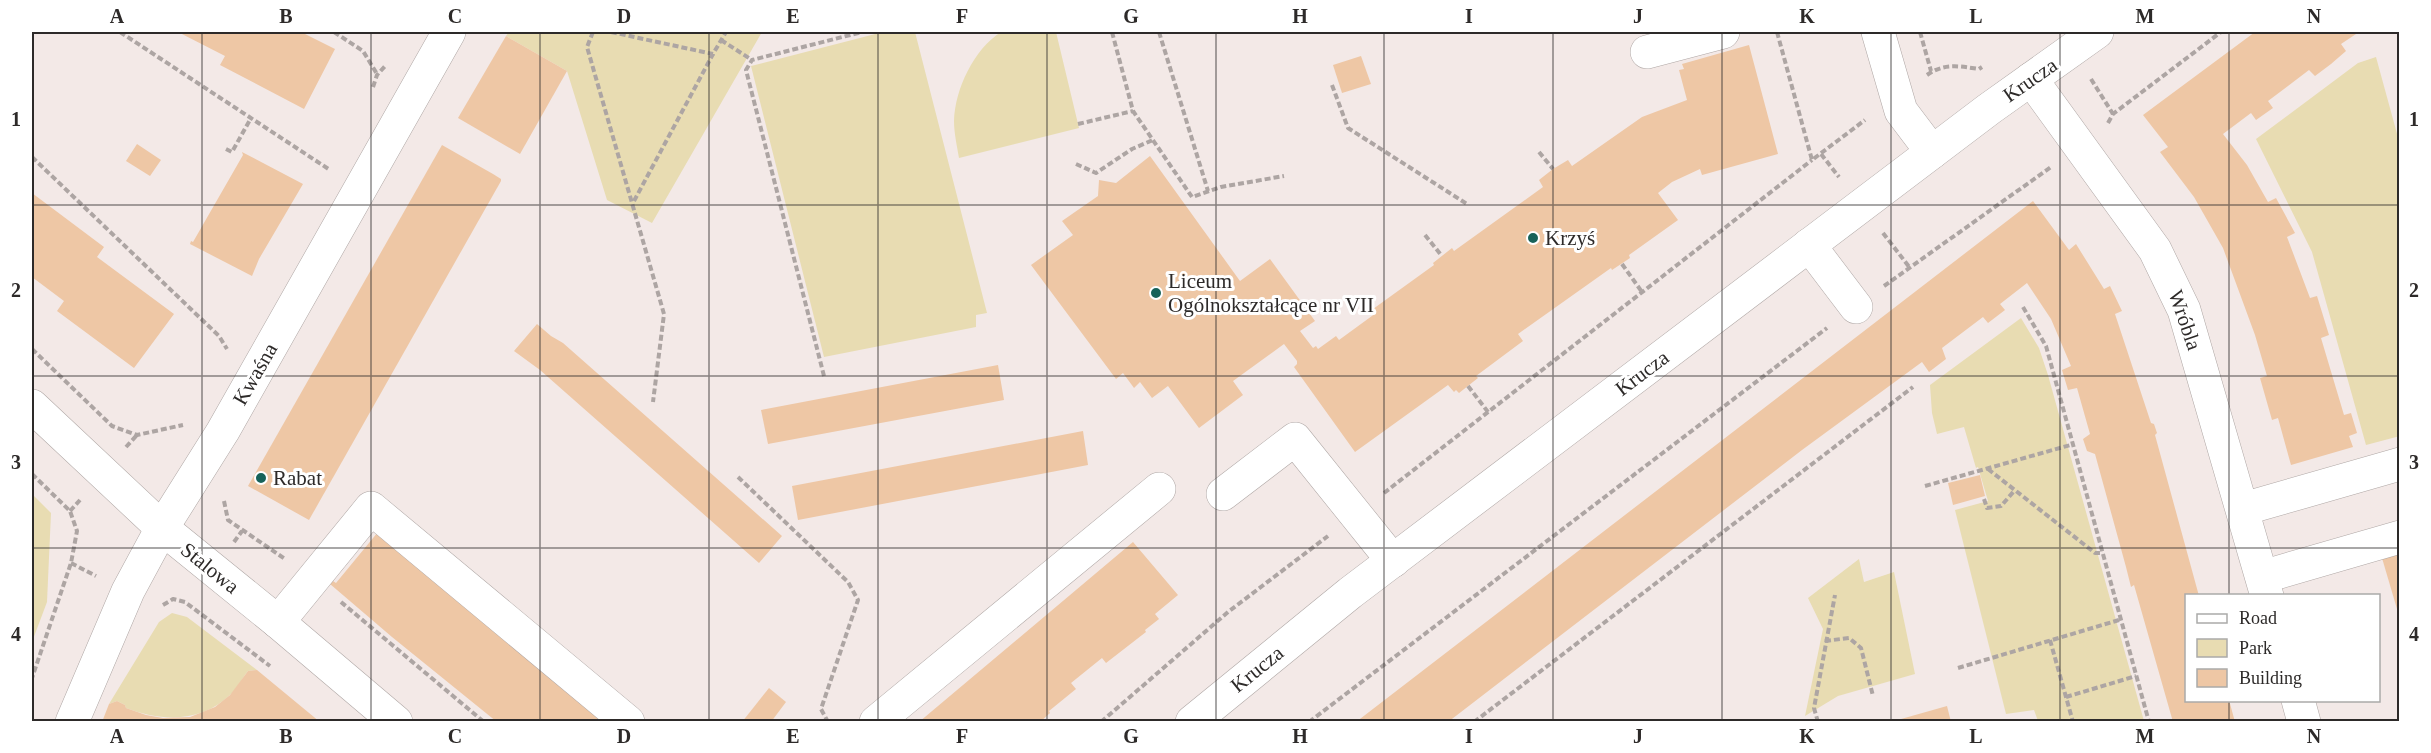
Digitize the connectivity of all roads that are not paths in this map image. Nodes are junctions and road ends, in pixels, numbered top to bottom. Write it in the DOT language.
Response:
graph roads {
  1 [pos="449,32"];
  2 [pos="1723,32"];
  3 [pos="1878,32"];
  4 [pos="2097,32"];
  5 [pos="1647,51"];
  6 [pos="2031,79"];
  7 [pos="1932,152"];
  8 [pos="1809,245"];
  9 [pos="1856,307"];
  10 [pos="32,406"];
  11 [pos="2400,464"];
  12 [pos="1159,489"];
  13 [pos="1223,494"];
  14 [pos="2242,509"];
  15 [pos="162,528"];
  16 [pos="2400,537"];
  17 [pos="1394,561"];
  18 [pos="2265,586"];
  19 [pos="278,622"];
  20 [pos="2299,702"];
  21 [pos="72,722"];
  22 [pos="396,722"];
  23 [pos="628,722"];
  24 [pos="876,722"];
  25 [pos="1192,722"];
  26 [pos="2304,722"];
  1 -- 15 [label="street, Kwaśna"];
  2 -- 5 [label="street"];
  3 -- 7 [label="street"];
  4 -- 6 [label="street, Krucza"];
  6 -- 7 [label="street, Krucza"];
  6 -- 14 [label="street, Wróbla"];
  7 -- 8 [label="street, Krucza"];
  8 -- 9 [label="street"];
  8 -- 17 [label="street, Krucza"];
  10 -- 15 [label="street, Stalowa"];
  11 -- 14 [label="street"];
  12 -- 24 [label="street"];
  13 -- 17 [label="street"];
  14 -- 18 [label="street, Wróbla"];
  15 -- 19 [label="street, Stalowa"];
  15 -- 21 [label="street, Kwaśna"];
  16 -- 18 [label="street"];
  17 -- 25 [label="street, Krucza"];
  19 -- 22 [label="street, Stalowa"];
  19 -- 23 [label="street"];
  20 -- 26 [label="street"];
}
